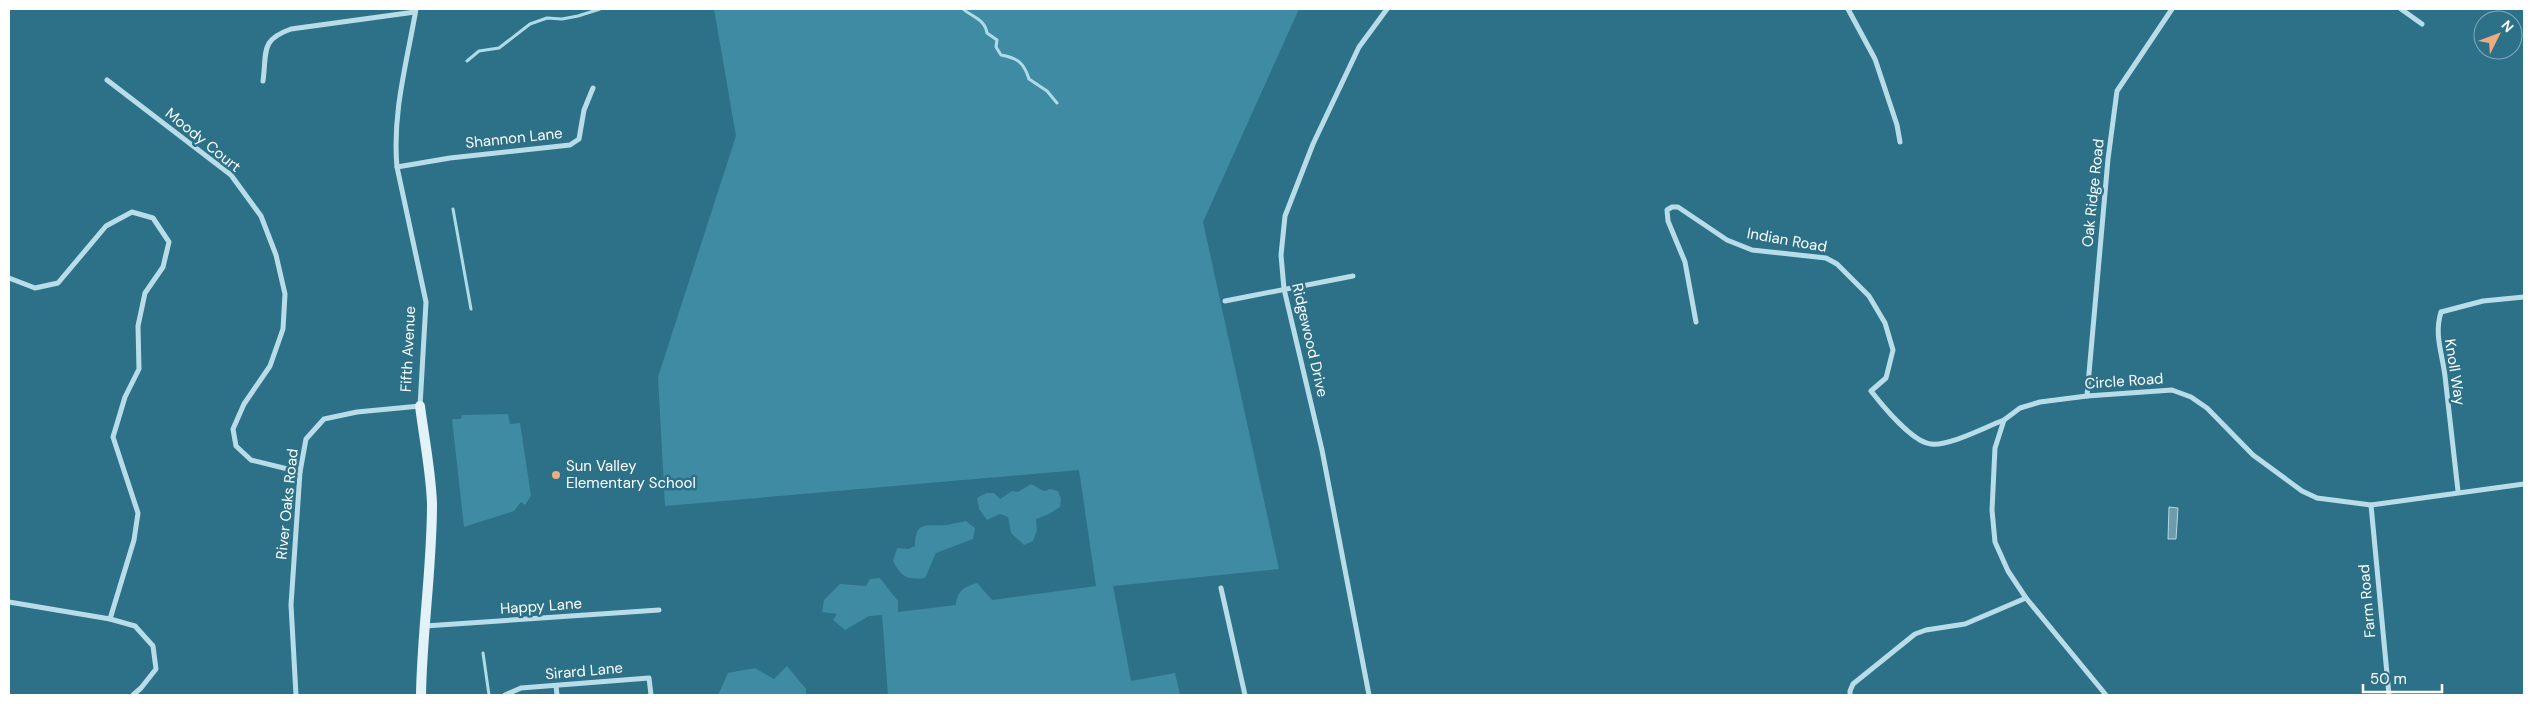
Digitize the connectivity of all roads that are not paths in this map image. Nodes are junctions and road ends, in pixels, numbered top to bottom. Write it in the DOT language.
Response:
graph roads {
  1 [pos="1387,9"];
  2 [pos="1848,9"];
  3 [pos="2172,9"];
  4 [pos="2401,9"];
  5 [pos="415,10"];
  6 [pos="2422,24"];
  7 [pos="107,80"];
  8 [pos="263,81"];
  9 [pos="593,88"];
  10 [pos="1900,142"];
  11 [pos="396,167"];
  12 [pos="1353,276"];
  13 [pos="9,278"];
  14 [pos="1284,289"];
  15 [pos="2524,297"];
  16 [pos="1225,300"];
  17 [pos="1696,322"];
  18 [pos="2086,396"];
  19 [pos="420,406"];
  20 [pos="2004,420"];
  21 [pos="300,472"];
  22 [pos="2524,484"];
  23 [pos="2458,491"];
  24 [pos="2371,505"];
  25 [pos="1221,588"];
  26 [pos="2026,598"];
  27 [pos="9,602"];
  28 [pos="659,610"];
  29 [pos="110,619"];
  30 [pos="426,626"];
  31 [pos="556,686"];
  32 [pos="133,695"];
  33 [pos="296,695"];
  34 [pos="421,695"];
  35 [pos="505,695"];
  36 [pos="557,695"];
  37 [pos="651,695"];
  38 [pos="1245,695"];
  39 [pos="1369,695"];
  40 [pos="1850,695"];
  41 [pos="2106,695"];
  42 [pos="2389,695"];
  1 -- 14 [label="street, Ridgewood Drive"];
  2 -- 10 [label="street"];
  3 -- 18 [label="street, Oak Ridge Road"];
  4 -- 6 [label="street"];
  5 -- 8 [label="street"];
  5 -- 11 [label="street, Fifth Avenue"];
  7 -- 21 [label="street, Moody Court"];
  9 -- 11 [label="street, Shannon Lane"];
  11 -- 19 [label="street, Fifth Avenue"];
  12 -- 14 [label="street"];
  13 -- 29 [label="street"];
  14 -- 16 [label="street"];
  14 -- 39 [label="street, Ridgewood Drive"];
  15 -- 23 [label="street, Knoll Way"];
  17 -- 20 [label="street, Indian Road"];
  18 -- 20 [label="street, Circle Road"];
  18 -- 24 [label="street, Circle Road"];
  19 -- 21 [label="street, River Oaks Road"];
  19 -- 30 [label="street, Fifth Avenue"];
  20 -- 26 [label="street"];
  21 -- 33 [label="street, River Oaks Road"];
  22 -- 23 [label="street, Circle Road"];
  23 -- 24 [label="street, Circle Road"];
  24 -- 42 [label="street, Farm Road"];
  25 -- 38 [label="street"];
  26 -- 40 [label="street"];
  26 -- 41 [label="street"];
  27 -- 29 [label="street"];
  28 -- 30 [label="street, Happy Lane"];
  29 -- 32 [label="street"];
  30 -- 34 [label="street, Fifth Avenue"];
  31 -- 35 [label="street, Sirard Lane"];
  31 -- 36 [label="street"];
  31 -- 37 [label="street, Sirard Lane"];
}
